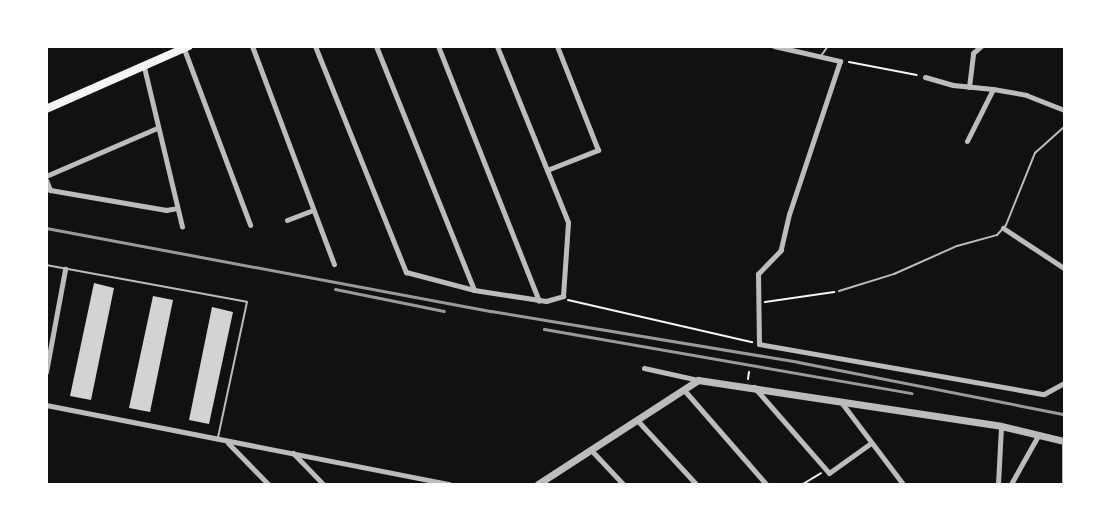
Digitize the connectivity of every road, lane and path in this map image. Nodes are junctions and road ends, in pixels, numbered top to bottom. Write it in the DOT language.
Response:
graph roads {
  1 [pos="252,46"];
  2 [pos="315,46"];
  3 [pos="376,46"];
  4 [pos="438,46"];
  5 [pos="497,46"];
  6 [pos="557,46"];
  7 [pos="774,46"];
  8 [pos="828,46"];
  9 [pos="981,46"];
  10 [pos="186,48"];
  11 [pos="821,57"];
  12 [pos="840,61"];
  13 [pos="144,67"];
  14 [pos="926,77"];
  15 [pos="969,87"];
  16 [pos="993,89"];
  17 [pos="46,109"];
  18 [pos="1065,110"];
  19 [pos="1065,127"];
  20 [pos="157,128"];
  21 [pos="967,141"];
  22 [pos="547,170"];
  23 [pos="46,178"];
  24 [pos="177,208"];
  25 [pos="314,210"];
  26 [pos="287,220"];
  27 [pos="250,225"];
  28 [pos="182,227"];
  29 [pos="1003,228"];
  30 [pos="334,264"];
  31 [pos="46,265"];
  32 [pos="1065,268"];
  33 [pos="65,269"];
  34 [pos="474,290"];
  35 [pos="838,291"];
  36 [pos="563,296"];
  37 [pos="538,301"];
  38 [pos="756,303"];
  39 [pos="759,344"];
  40 [pos="644,368"];
  41 [pos="46,372"];
  42 [pos="698,380"];
  43 [pos="1065,383"];
  44 [pos="754,387"];
  45 [pos="684,390"];
  46 [pos="840,402"];
  47 [pos="46,405"];
  48 [pos="637,420"];
  49 [pos="1001,426"];
  50 [pos="1040,433"];
  51 [pos="217,440"];
  52 [pos="228,442"];
  53 [pos="871,443"];
  54 [pos="1065,443"];
  55 [pos="591,450"];
  56 [pos="292,452"];
  57 [pos="826,470"];
  58 [pos="1064,472"];
  59 [pos="548,478"];
  60 [pos="268,484"];
  61 [pos="323,484"];
  62 [pos="449,484"];
  63 [pos="538,484"];
  64 [pos="553,484"];
  65 [pos="623,484"];
  66 [pos="696,484"];
  67 [pos="766,484"];
  68 [pos="803,484"];
  69 [pos="903,484"];
  70 [pos="998,484"];
  71 [pos="1011,484"];
  72 [pos="1064,484"];
  1 -- 25 [label="street"];
  2 -- 34 [label="street"];
  3 -- 34 [label="street"];
  4 -- 37 [label="street"];
  5 -- 22 [label="street"];
  6 -- 22 [label="street"];
  7 -- 11 [label="street"];
  8 -- 11 [label="lane"];
  9 -- 15 [label="street"];
  10 -- 13 [label="main road"];
  10 -- 27 [label="street"];
  11 -- 12 [label="street"];
  12 -- 14 [label="path"];
  12 -- 38 [label="street"];
  13 -- 17 [label="main road"];
  13 -- 20 [label="street"];
  14 -- 15 [label="street"];
  15 -- 16 [label="street"];
  16 -- 18 [label="street"];
  16 -- 21 [label="street"];
  19 -- 29 [label="lane"];
  20 -- 23 [label="street"];
  20 -- 24 [label="street"];
  22 -- 36 [label="street"];
  23 -- 24 [label="street"];
  24 -- 28 [label="street"];
  25 -- 26 [label="street"];
  25 -- 30 [label="street"];
  29 -- 32 [label="street"];
  29 -- 35 [label="lane"];
  31 -- 33 [label="lane"];
  33 -- 41 [label="street"];
  33 -- 51 [label="lane"];
  34 -- 37 [label="street"];
  35 -- 38 [label="path"];
  36 -- 37 [label="street"];
  36 -- 39 [label="path"];
  38 -- 39 [label="street"];
  39 -- 43 [label="street"];
  40 -- 42 [label="street"];
  42 -- 44 [label="street"];
  42 -- 45 [label="street"];
  44 -- 46 [label="street"];
  44 -- 57 [label="street"];
  45 -- 48 [label="street"];
  45 -- 67 [label="street"];
  46 -- 49 [label="street"];
  46 -- 53 [label="street"];
  47 -- 51 [label="street"];
  48 -- 55 [label="street"];
  48 -- 66 [label="street"];
  49 -- 50 [label="street"];
  49 -- 70 [label="street"];
  50 -- 54 [label="street"];
  50 -- 71 [label="street"];
  51 -- 52 [label="street"];
  52 -- 56 [label="street"];
  52 -- 60 [label="street"];
  53 -- 57 [label="street"];
  53 -- 69 [label="street"];
  54 -- 58 [label="street"];
  55 -- 59 [label="street"];
  55 -- 65 [label="street"];
  56 -- 61 [label="street"];
  56 -- 62 [label="street"];
  57 -- 68 [label="path"];
  58 -- 72 [label="street"];
  59 -- 63 [label="street"];
  59 -- 64 [label="street"];
}
